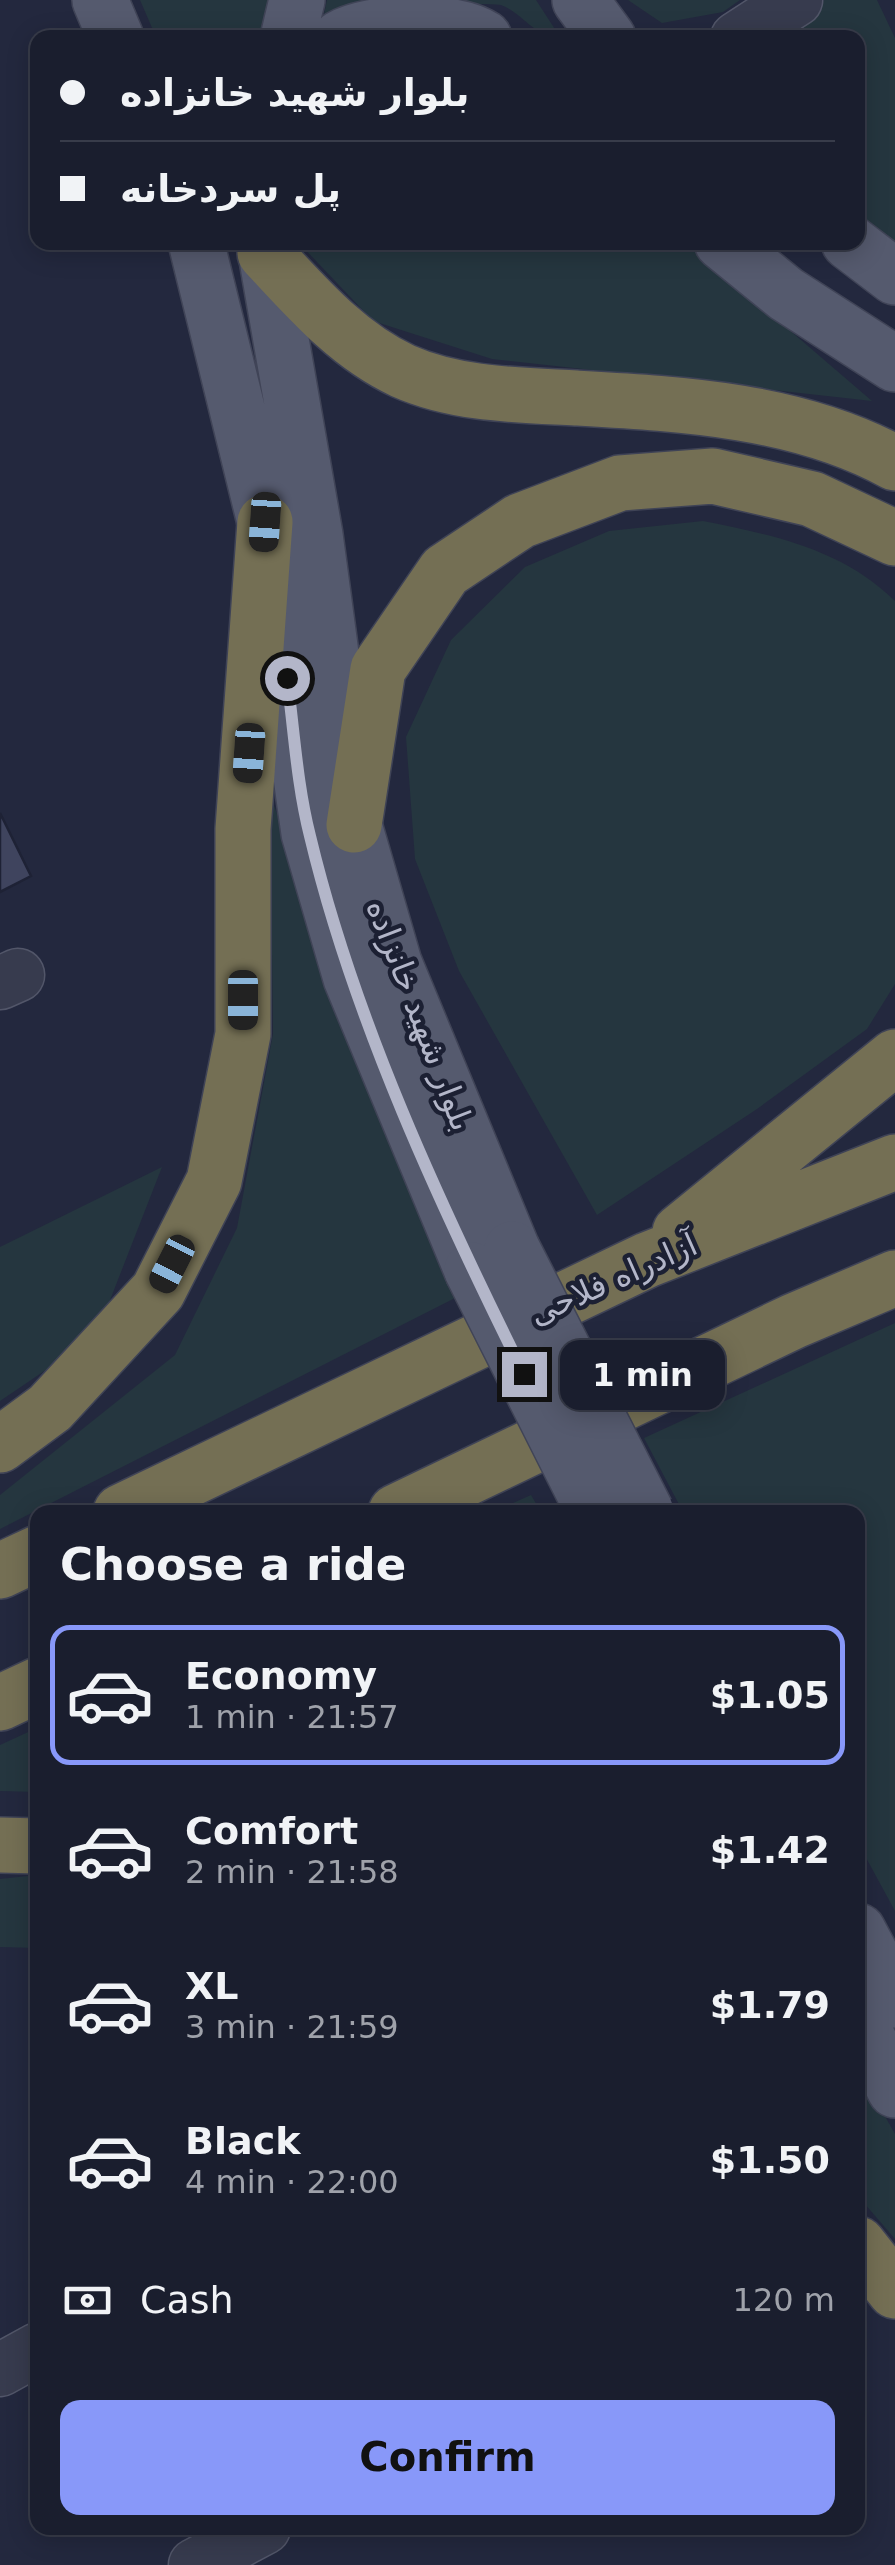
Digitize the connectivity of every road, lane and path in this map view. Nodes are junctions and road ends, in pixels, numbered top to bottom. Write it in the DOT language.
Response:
graph roads {
  1 [pos="100,0"];
  2 [pos="297,0"];
  3 [pos="796,0"];
  4 [pos="113,30"];
  5 [pos="290,30"];
  6 [pos="353,30"];
  7 [pos="446,30"];
  8 [pos="749,30"];
  9 [pos="198,250"];
  10 [pos="265,250"];
  11 [pos="267,250"];
  12 [pos="732,250"];
  13 [pos="860,250"];
  14 [pos="895,277"];
  15 [pos="895,364"];
  16 [pos="895,464"];
  17 [pos="265,522"];
  18 [pos="895,538"];
  19 [pos="354,825"];
  20 [pos="895,1057"];
  21 [pos="895,1162"];
  22 [pos="492,1259"];
  23 [pos="647,1260"];
  24 [pos="895,1278"];
  25 [pos="0,1445"];
  26 [pos="136,1505"];
  27 [pos="411,1505"];
  28 [pos="591,1505"];
  29 [pos="642,1505"];
  30 [pos="30,1557"];
  31 [pos="0,1571"];
  32 [pos="30,1689"];
  33 [pos="0,1703"];
  34 [pos="0,1844"];
  35 [pos="30,1846"];
  36 [pos="865,1944"];
  37 [pos="895,2000"];
  38 [pos="865,2033"];
  39 [pos="895,2090"];
  40 [pos="865,2253"];
  41 [pos="895,2291"];
  42 [pos="30,2353"];
  43 [pos="0,2370"];
  44 [pos="251,2535"];
  45 [pos="195,2565"];
  1 -- 4 [label="main road"];
  2 -- 5 [label="main road"];
  3 -- 8 [label="street"];
  6 -- 7 [label="main road"];
  9 -- 17 [label="main road, بلوار شهید خانزاده"];
  10 -- 19 [label="main road, بلوار شهید خانزاده"];
  11 -- 16 [label="highway"];
  12 -- 15 [label="main road"];
  13 -- 14 [label="main road"];
  17 -- 22 [label="main road, بلوار شهید خانزاده"];
  17 -- 25 [label="highway"];
  18 -- 19 [label="highway"];
  19 -- 22 [label="main road, بلوار شهید خانزاده"];
  20 -- 23 [label="highway"];
  21 -- 23 [label="highway, آزادراه فلاحی"];
  22 -- 28 [label="main road, bridge"];
  22 -- 29 [label="main road, bridge"];
  23 -- 26 [label="highway, آزادراه فلاحی"];
  24 -- 27 [label="highway"];
  30 -- 31 [label="highway"];
  32 -- 33 [label="highway"];
  34 -- 35 [label="highway"];
  36 -- 37 [label="main road"];
  38 -- 39 [label="main road"];
  40 -- 41 [label="highway"];
  42 -- 43 [label="street"];
  44 -- 45 [label="street"];
}
